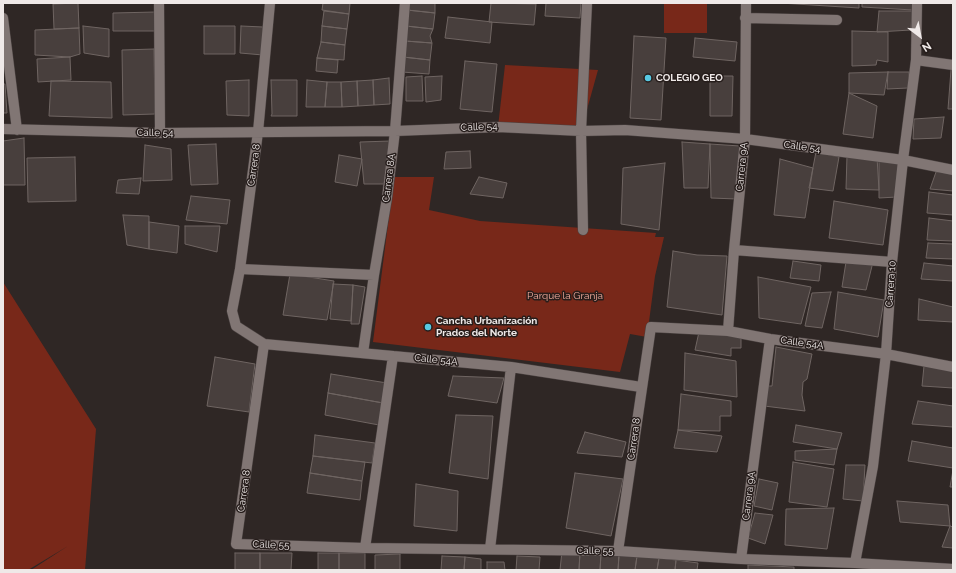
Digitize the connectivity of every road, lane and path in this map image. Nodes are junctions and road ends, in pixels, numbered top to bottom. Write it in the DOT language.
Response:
graph roads {
  1 [pos="159,3"];
  2 [pos="270,3"];
  3 [pos="405,3"];
  4 [pos="588,3"];
  5 [pos="746,3"];
  6 [pos="917,3"];
  7 [pos="3,18"];
  8 [pos="746,18"];
  9 [pos="837,20"];
  10 [pos="916,60"];
  11 [pos="953,65"];
  12 [pos="3,129"];
  13 [pos="17,130"];
  14 [pos="395,130"];
  15 [pos="580,131"];
  16 [pos="258,132"];
  17 [pos="160,133"];
  18 [pos="745,139"];
  19 [pos="903,160"];
  20 [pos="953,170"];
  21 [pos="583,230"];
  22 [pos="734,250"];
  23 [pos="892,262"];
  24 [pos="240,269"];
  25 [pos="374,275"];
  26 [pos="236,326"];
  27 [pos="651,328"];
  28 [pos="728,331"];
  29 [pos="770,339"];
  30 [pos="264,344"];
  31 [pos="363,353"];
  32 [pos="886,354"];
  33 [pos="393,356"];
  34 [pos="953,367"];
  35 [pos="511,368"];
  36 [pos="641,387"];
  37 [pos="236,544"];
  38 [pos="365,548"];
  39 [pos="490,549"];
  40 [pos="618,551"];
  41 [pos="741,559"];
  42 [pos="855,563"];
  43 [pos="953,569"];
  1 -- 17 [label="street"];
  2 -- 16 [label="street, Carrera 8"];
  3 -- 14 [label="street, Carrera 8A"];
  4 -- 15 [label="street"];
  5 -- 8 [label="street, Carrera 9A"];
  6 -- 10 [label="street, Carrera 10"];
  7 -- 13 [label="street"];
  8 -- 9 [label="street"];
  8 -- 18 [label="street, Carrera 9A"];
  10 -- 11 [label="street"];
  10 -- 19 [label="street, Carrera 10"];
  12 -- 13 [label="street, Calle 54"];
  13 -- 17 [label="street, Calle 54"];
  14 -- 15 [label="street, Calle 54"];
  14 -- 16 [label="street, Calle 54"];
  14 -- 25 [label="street, Carrera 8A"];
  15 -- 18 [label="street, Calle 54"];
  15 -- 21 [label="street"];
  16 -- 17 [label="street, Calle 54"];
  16 -- 24 [label="street, Carrera 8"];
  18 -- 19 [label="street, Calle 54"];
  18 -- 22 [label="street, Carrera 9A"];
  19 -- 20 [label="street, Calle 54"];
  19 -- 23 [label="street, Carrera 10"];
  22 -- 23 [label="street"];
  22 -- 28 [label="street, Carrera 9A"];
  23 -- 32 [label="street, Carrera 10"];
  24 -- 25 [label="street"];
  24 -- 26 [label="street, Carrera 8"];
  25 -- 31 [label="street, Carrera 8A"];
  26 -- 30 [label="street, Calle 54A"];
  27 -- 28 [label="street, Calle 54A"];
  27 -- 36 [label="street, Carrera 8"];
  28 -- 29 [label="street, Calle 54A"];
  29 -- 32 [label="street, Calle 54A"];
  29 -- 41 [label="street, Carrera 9A"];
  30 -- 31 [label="street, Calle 54A"];
  30 -- 37 [label="street, Carrera 8"];
  31 -- 33 [label="street, Calle 54A"];
  32 -- 34 [label="street, Calle 54A"];
  32 -- 42 [label="street, Carrera 10"];
  33 -- 35 [label="street, Calle 54A"];
  33 -- 38 [label="street"];
  35 -- 36 [label="street, Calle 54A"];
  35 -- 39 [label="street"];
  36 -- 40 [label="street, Carrera 8"];
  37 -- 38 [label="street, Calle 55"];
  38 -- 39 [label="street, Calle 55"];
  39 -- 40 [label="street, Calle 55"];
  40 -- 41 [label="street, Calle 55"];
  41 -- 42 [label="street, Calle 55"];
  42 -- 43 [label="street, Calle 55"];
}
